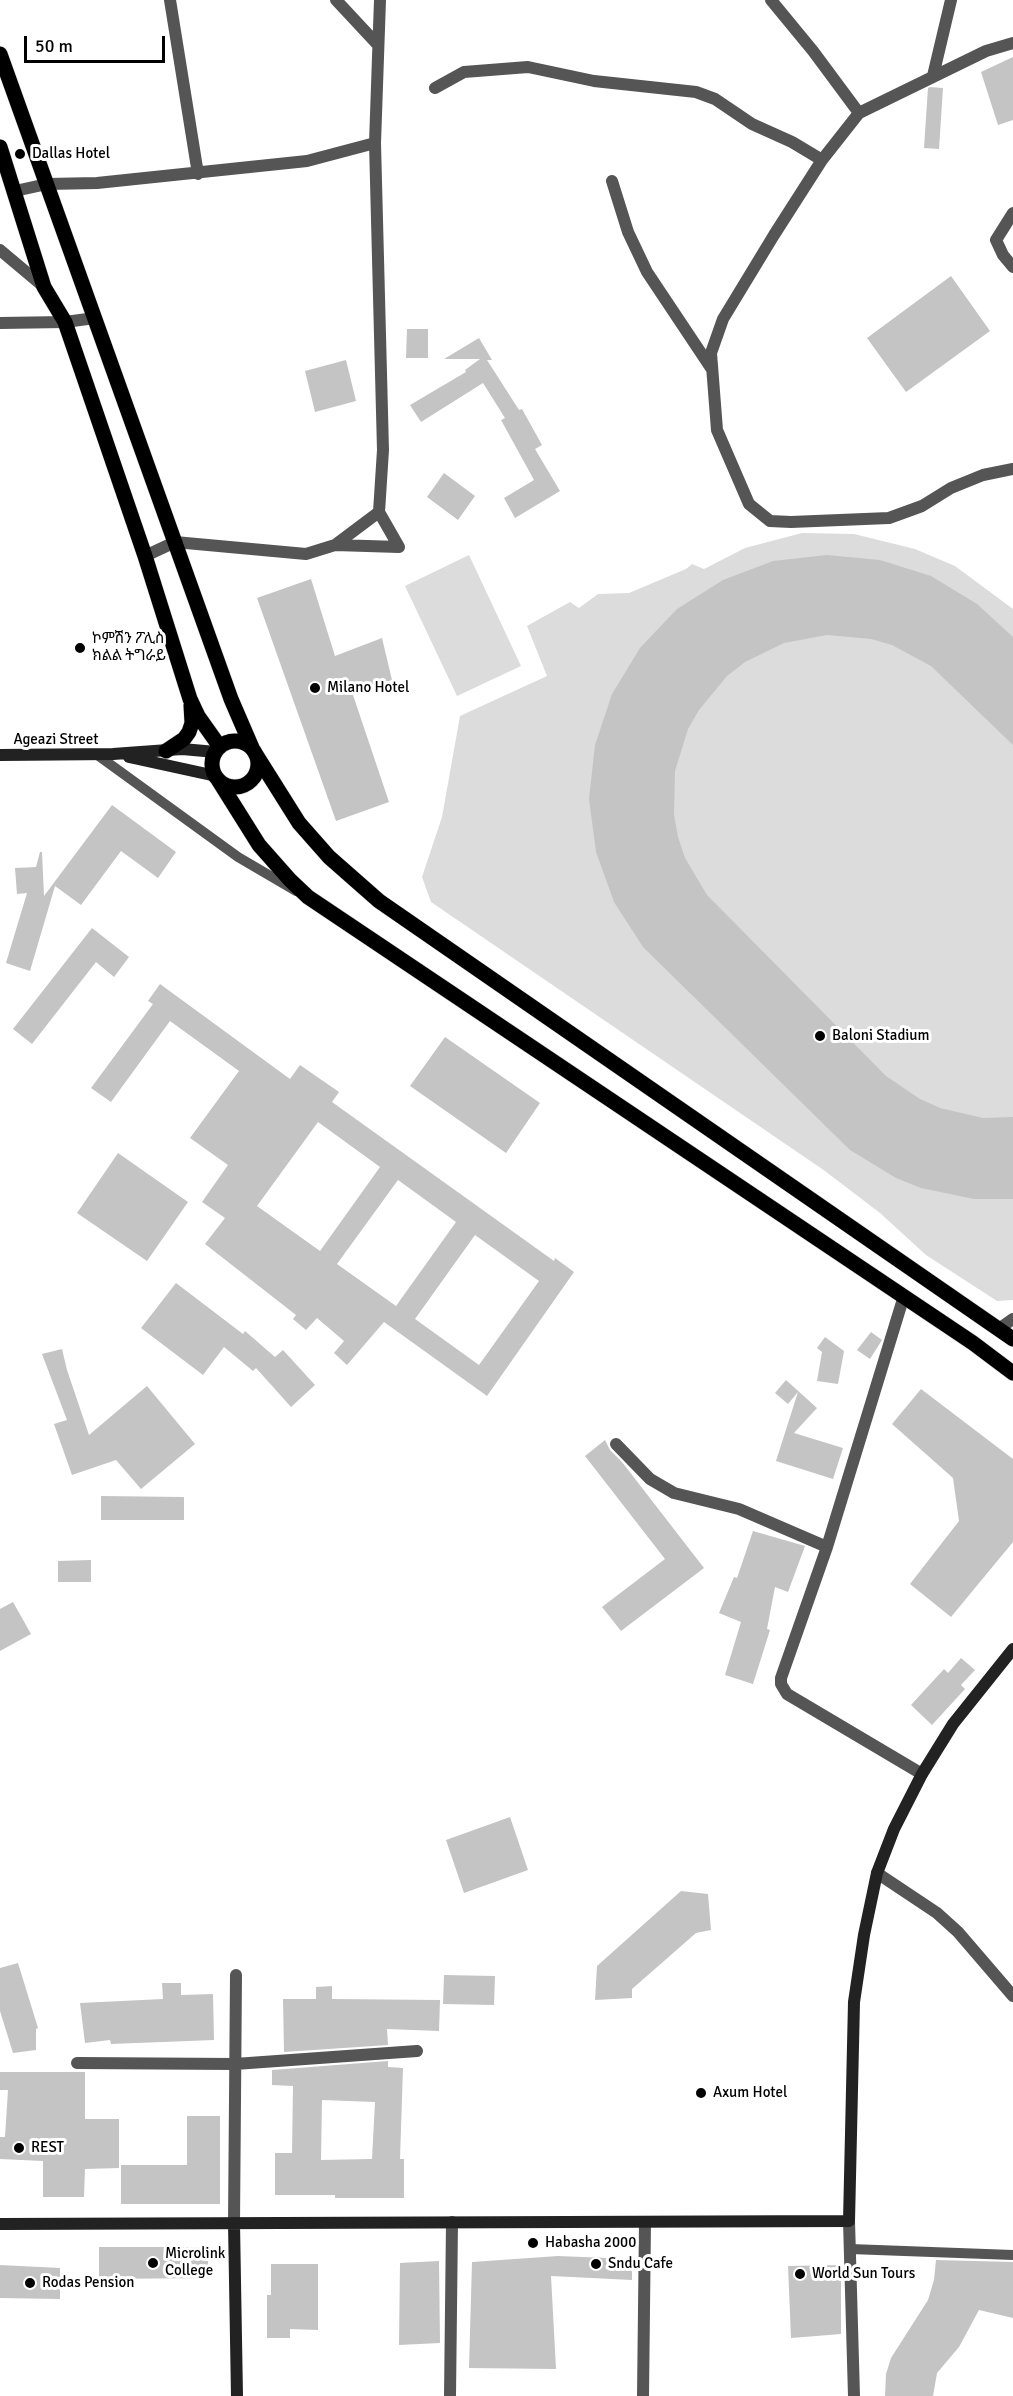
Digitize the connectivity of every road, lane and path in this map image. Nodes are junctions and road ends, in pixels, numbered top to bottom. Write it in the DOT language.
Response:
graph roads {
  1 [pos="170,0"];
  2 [pos="336,0"];
  3 [pos="380,0"];
  4 [pos="771,0"];
  5 [pos="951,0"];
  6 [pos="1013,43"];
  7 [pos="378,45"];
  8 [pos="0,54"];
  9 [pos="933,76"];
  10 [pos="435,88"];
  11 [pos="859,112"];
  12 [pos="375,143"];
  13 [pos="0,147"];
  14 [pos="822,160"];
  15 [pos="198,174"];
  16 [pos="612,181"];
  17 [pos="47,184"];
  18 [pos="15,191"];
  19 [pos="1013,213"];
  20 [pos="0,250"];
  21 [pos="1013,267"];
  22 [pos="44,286"];
  23 [pos="95,318"];
  24 [pos="65,322"];
  25 [pos="0,323"];
  26 [pos="712,369"];
  27 [pos="1013,469"];
  28 [pos="379,512"];
  29 [pos="175,542"];
  30 [pos="335,544"];
  31 [pos="146,556"];
  32 [pos="190,699"];
  33 [pos="218,750"];
  34 [pos="166,751"];
  35 [pos="254,752"];
  36 [pos="96,754"];
  37 [pos="113,754"];
  38 [pos="0,755"];
  39 [pos="217,777"];
  40 [pos="308,897"];
  41 [pos="903,1299"];
  42 [pos="1013,1319"];
  43 [pos="999,1329"];
  44 [pos="1013,1339"];
  45 [pos="1013,1372"];
  46 [pos="616,1444"];
  47 [pos="826,1547"];
  48 [pos="1013,1649"];
  49 [pos="922,1774"];
  50 [pos="877,1873"];
  51 [pos="236,1975"];
  52 [pos="1013,1996"];
  53 [pos="417,2051"];
  54 [pos="77,2063"];
  55 [pos="235,2064"];
  56 [pos="849,2221"];
  57 [pos="452,2222"];
  58 [pos="645,2222"];
  59 [pos="234,2223"];
  60 [pos="0,2224"];
  61 [pos="850,2250"];
  62 [pos="1013,2255"];
  63 [pos="237,2396"];
  64 [pos="450,2396"];
  65 [pos="643,2396"];
  66 [pos="854,2396"];
  1 -- 15 [label="street"];
  2 -- 7 [label="street"];
  3 -- 7 [label="street"];
  4 -- 11 [label="street"];
  5 -- 9 [label="street"];
  6 -- 9 [label="street"];
  7 -- 12 [label="street"];
  8 -- 17 [label="main road"];
  9 -- 11 [label="street"];
  10 -- 14 [label="street"];
  11 -- 14 [label="street"];
  12 -- 15 [label="street"];
  12 -- 28 [label="street"];
  13 -- 18 [label="main road"];
  14 -- 26 [label="street"];
  15 -- 17 [label="street"];
  16 -- 26 [label="street"];
  17 -- 18 [label="street"];
  17 -- 23 [label="main road"];
  18 -- 22 [label="main road"];
  19 -- 21 [label="street"];
  20 -- 22 [label="street"];
  22 -- 24 [label="main road"];
  23 -- 24 [label="street"];
  23 -- 29 [label="main road"];
  24 -- 25 [label="street"];
  24 -- 31 [label="main road"];
  26 -- 27 [label="street"];
  28 -- 30 [label="street"];
  28 -- 30 [label="street"];
  29 -- 30 [label="street"];
  29 -- 31 [label="street"];
  29 -- 35 [label="main road"];
  31 -- 32 [label="main road"];
  32 -- 33 [label="main road"];
  32 -- 34 [label="main road"];
  33 -- 34 [label="street"];
  33 -- 35 [label="main road"];
  33 -- 39 [label="main road"];
  34 -- 37 [label="street"];
  35 -- 39 [label="main road"];
  35 -- 43 [label="main road"];
  36 -- 37 [label="street, Ageazi Street"];
  36 -- 38 [label="street, Ageazi Street"];
  36 -- 40 [label="lane"];
  37 -- 39 [label="street"];
  39 -- 40 [label="main road"];
  40 -- 41 [label="main road"];
  41 -- 45 [label="main road"];
  41 -- 47 [label="street"];
  42 -- 43 [label="street"];
  43 -- 44 [label="main road"];
  46 -- 47 [label="street"];
  47 -- 49 [label="street"];
  48 -- 49 [label="street"];
  49 -- 50 [label="street"];
  50 -- 52 [label="street"];
  50 -- 56 [label="street"];
  51 -- 55 [label="street"];
  53 -- 55 [label="street"];
  54 -- 55 [label="street"];
  55 -- 59 [label="street"];
  56 -- 58 [label="street"];
  56 -- 61 [label="street"];
  57 -- 58 [label="street"];
  57 -- 59 [label="street"];
  57 -- 64 [label="street"];
  58 -- 65 [label="street"];
  59 -- 60 [label="street"];
  59 -- 63 [label="street"];
  61 -- 62 [label="lane"];
  61 -- 66 [label="street"];
}
